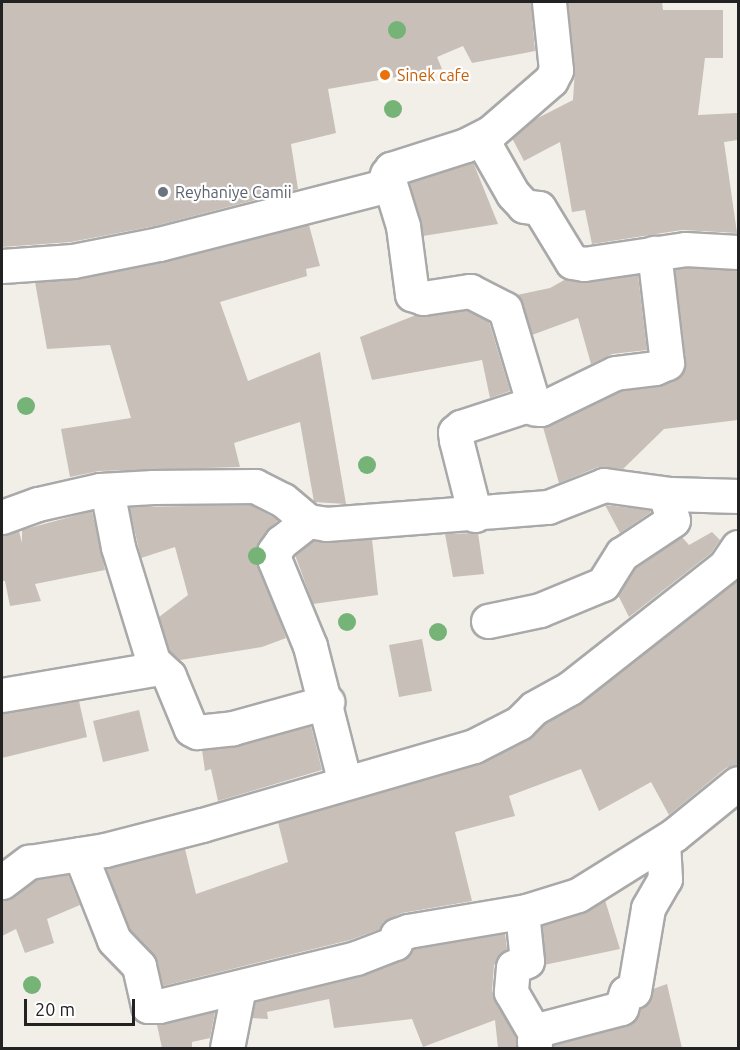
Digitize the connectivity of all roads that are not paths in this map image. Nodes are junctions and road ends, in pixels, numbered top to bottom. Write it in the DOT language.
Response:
graph roads {
  1 [pos="549,2"];
  2 [pos="481,138"];
  3 [pos="387,174"];
  4 [pos="738,252"];
  5 [pos="654,253"];
  6 [pos="2,266"];
  7 [pos="535,409"];
  8 [pos="106,490"];
  9 [pos="665,494"];
  10 [pos="738,496"];
  11 [pos="475,515"];
  12 [pos="308,521"];
  13 [pos="3,525"];
  14 [pos="738,547"];
  15 [pos="488,621"];
  16 [pos="160,668"];
  17 [pos="2,695"];
  18 [pos="327,702"];
  19 [pos="345,783"];
  20 [pos="738,783"];
  21 [pos="663,843"];
  22 [pos="80,854"];
  23 [pos="2,882"];
  24 [pos="522,912"];
  25 [pos="239,987"];
  26 [pos="535,1042"];
  27 [pos="227,1048"];
  1 -- 2 [label="street"];
  2 -- 3 [label="street"];
  2 -- 5 [label="street"];
  3 -- 6 [label="street"];
  3 -- 7 [label="street"];
  4 -- 5 [label="street"];
  5 -- 7 [label="street"];
  7 -- 11 [label="street"];
  8 -- 12 [label="street"];
  8 -- 13 [label="street"];
  8 -- 16 [label="street"];
  9 -- 10 [label="street"];
  9 -- 11 [label="street"];
  9 -- 15 [label="street"];
  11 -- 12 [label="street"];
  12 -- 18 [label="street"];
  14 -- 19 [label="street"];
  16 -- 17 [label="street"];
  16 -- 18 [label="street"];
  18 -- 19 [label="street"];
  19 -- 22 [label="street"];
  20 -- 21 [label="street"];
  21 -- 24 [label="street"];
  21 -- 26 [label="street"];
  22 -- 23 [label="street"];
  22 -- 25 [label="street"];
  24 -- 25 [label="street"];
  24 -- 26 [label="street"];
  25 -- 27 [label="street"];
}
